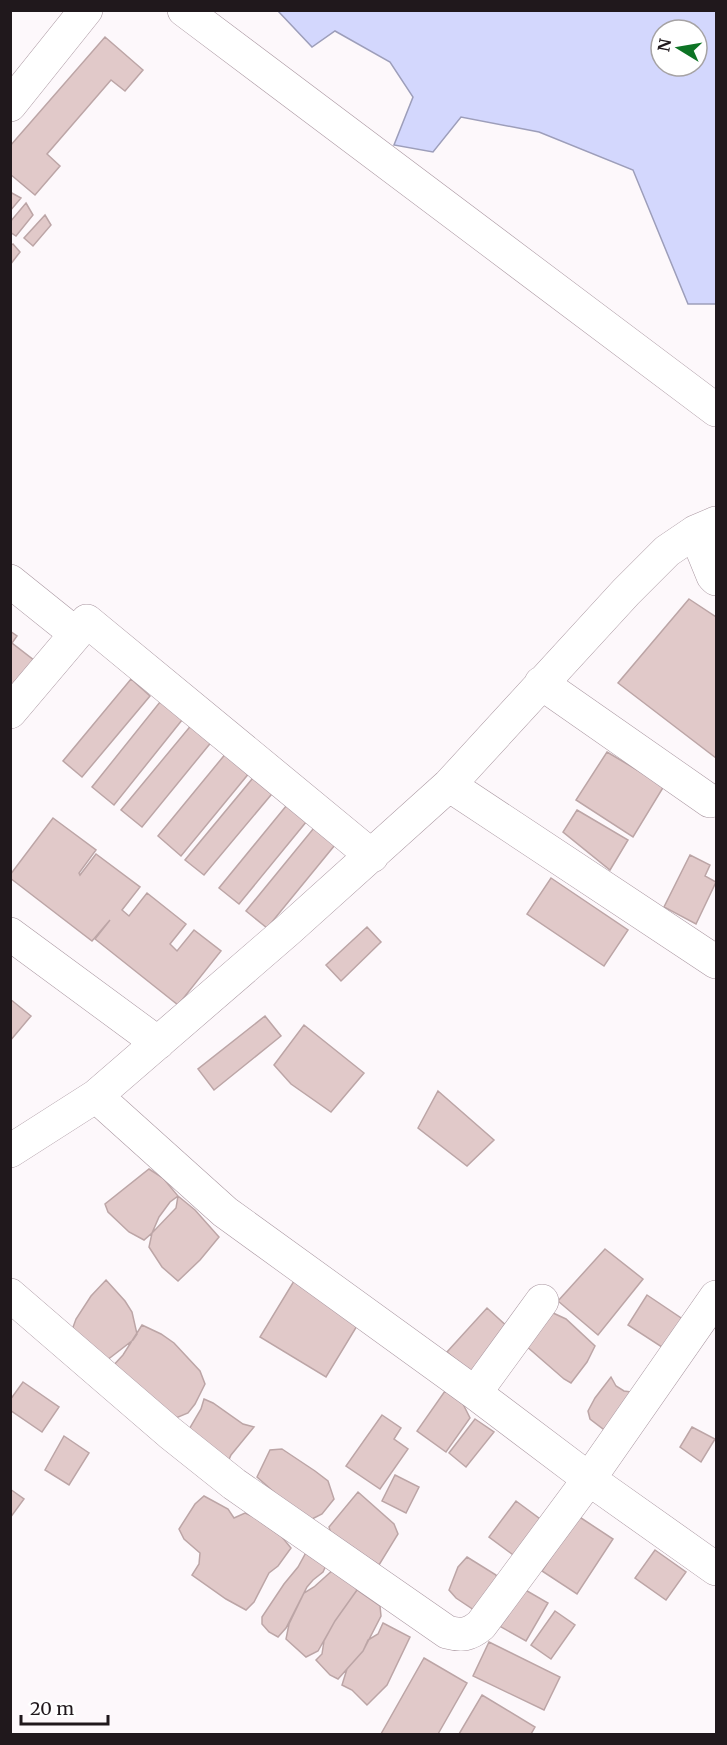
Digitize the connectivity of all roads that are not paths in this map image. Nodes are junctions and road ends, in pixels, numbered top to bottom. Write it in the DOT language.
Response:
graph roads {
  1 [pos="86,10"];
  2 [pos="184,10"];
  3 [pos="10,105"];
  4 [pos="717,410"];
  5 [pos="706,527"];
  6 [pos="717,579"];
  7 [pos="10,581"];
  8 [pos="76,634"];
  9 [pos="541,683"];
  10 [pos="10,712"];
  11 [pos="449,785"];
  12 [pos="714,799"];
  13 [pos="372,856"];
  14 [pos="10,934"];
  15 [pos="717,962"];
  16 [pos="158,1042"];
  17 [pos="96,1095"];
  18 [pos="10,1150"];
  19 [pos="10,1295"];
  20 [pos="717,1297"];
  21 [pos="542,1301"];
  22 [pos="475,1393"];
  23 [pos="589,1479"];
  24 [pos="711,1553"];
  1 -- 3 [label="street"];
  2 -- 4 [label="street"];
  5 -- 6 [label="street"];
  5 -- 9 [label="street"];
  7 -- 8 [label="street"];
  8 -- 10 [label="street"];
  8 -- 13 [label="street"];
  9 -- 11 [label="street"];
  9 -- 12 [label="street"];
  11 -- 13 [label="street"];
  11 -- 15 [label="street"];
  13 -- 16 [label="street"];
  14 -- 16 [label="street"];
  16 -- 17 [label="street"];
  17 -- 18 [label="street"];
  17 -- 22 [label="street"];
  19 -- 23 [label="street"];
  20 -- 23 [label="street"];
  21 -- 22 [label="street"];
  22 -- 23 [label="street"];
  23 -- 24 [label="street"];
}
